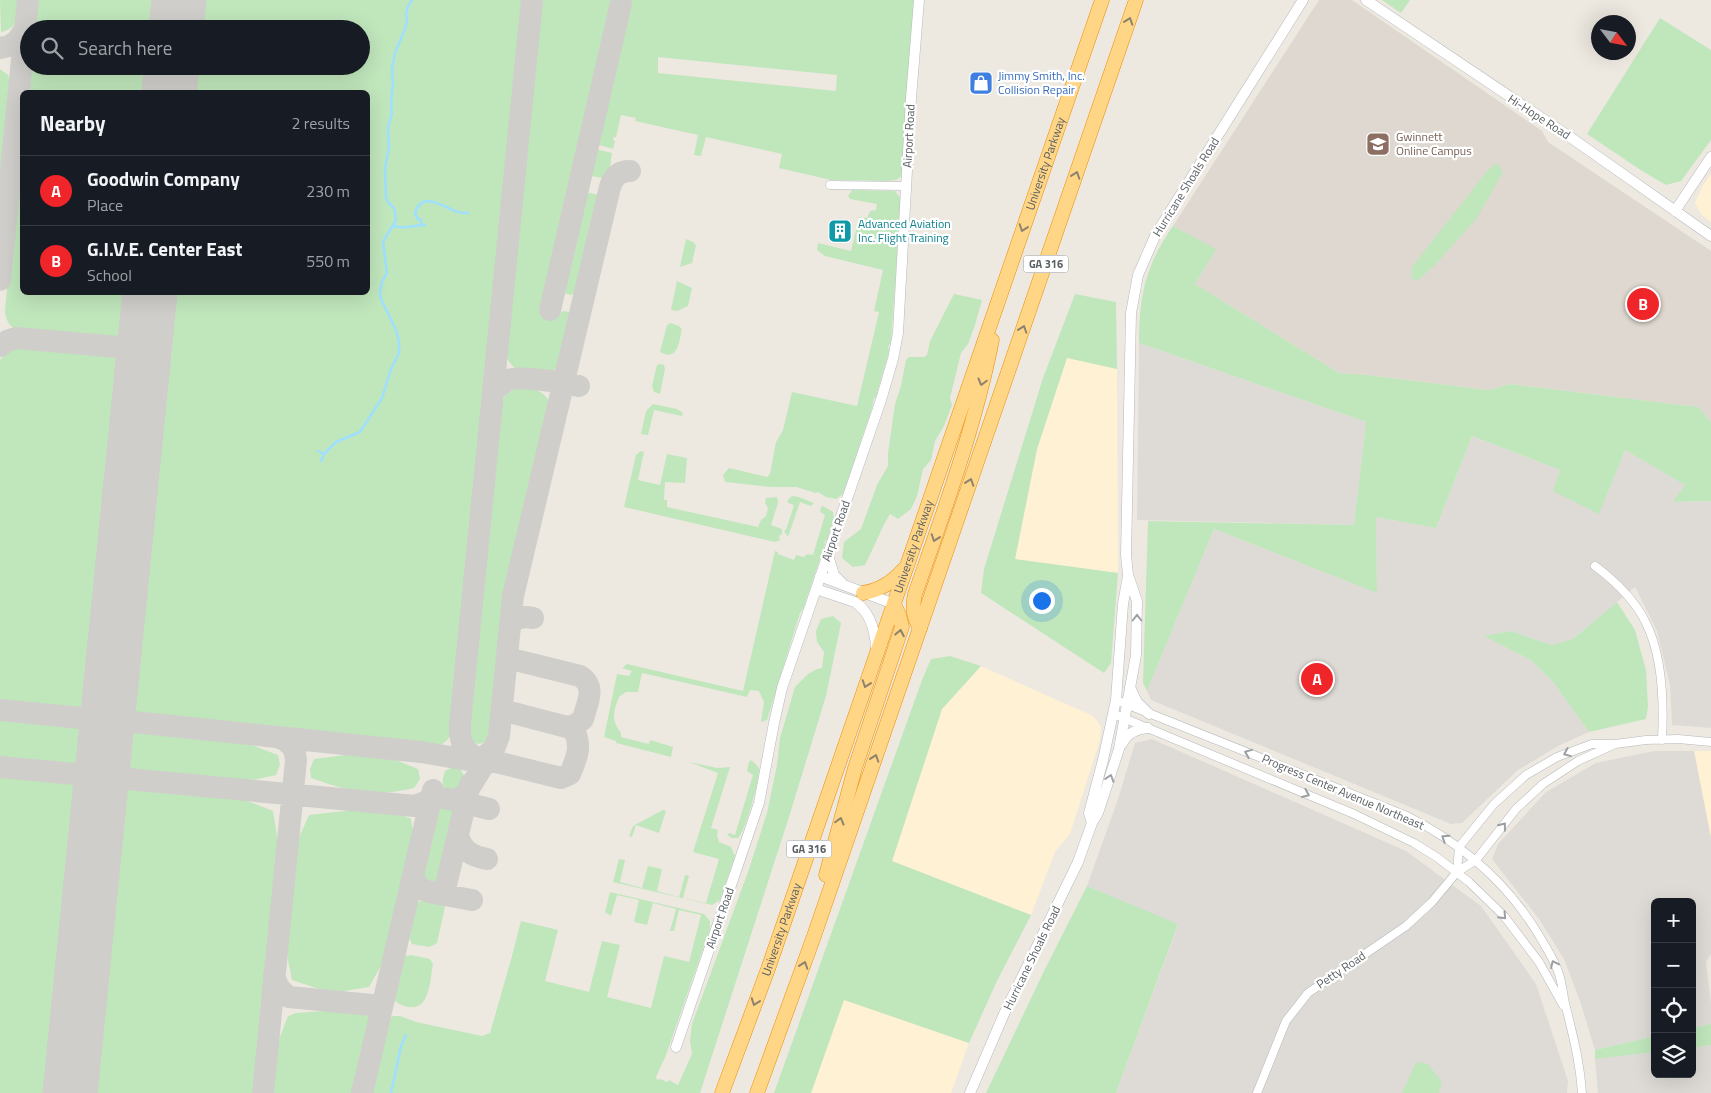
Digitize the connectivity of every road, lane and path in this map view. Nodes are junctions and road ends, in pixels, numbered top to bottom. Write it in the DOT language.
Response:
graph roads {
  1 [pos="919,0"];
  2 [pos="1102,0"];
  3 [pos="1136,0"];
  4 [pos="1303,0"];
  5 [pos="1366,0"];
  6 [pos="1711,157"];
  7 [pos="830,185"];
  8 [pos="906,186"];
  9 [pos="1675,211"];
  10 [pos="1711,236"];
  11 [pos="998,300"];
  12 [pos="828,555"];
  13 [pos="907,565"];
  14 [pos="1595,566"];
  15 [pos="1128,575"];
  16 [pos="820,576"];
  17 [pos="844,585"];
  18 [pos="816,588"];
  19 [pos="863,593"];
  20 [pos="894,604"];
  21 [pos="920,628"];
  22 [pos="877,654"];
  23 [pos="1130,686"];
  24 [pos="1121,702"];
  25 [pos="1149,714"];
  26 [pos="1119,716"];
  27 [pos="1148,728"];
  28 [pos="1662,740"];
  29 [pos="1711,742"];
  30 [pos="1614,744"];
  31 [pos="1119,749"];
  32 [pos="1092,823"];
  33 [pos="1460,847"];
  34 [pos="1476,860"];
  35 [pos="1457,872"];
  36 [pos="814,936"];
  37 [pos="1566,1011"];
  38 [pos="676,1047"];
  39 [pos="722,1093"];
  40 [pos="757,1093"];
  41 [pos="970,1093"];
  42 [pos="1257,1093"];
  43 [pos="1582,1093"];
  1 -- 8 [label="street, Airport Road"];
  2 -- 11 [label="highway, University Parkway / GA 316, one-way"];
  21 -- 3 [label="highway, GA 316, one-way"];
  4 -- 15 [label="street, Hurricane Shoals Road"];
  5 -- 9 [label="street, Hi-Hope Road"];
  6 -- 9 [label="street"];
  7 -- 8 [label="street"];
  8 -- 12 [label="street, Airport Road"];
  9 -- 10 [label="street, Hi-Hope Road"];
  11 -- 13 [label="highway, University Parkway / GA 316"];
  11 -- 21 [label="highway, one-way"];
  12 -- 16 [label="street, Airport Road"];
  12 -- 17 [label="street"];
  13 -- 19 [label="highway"];
  13 -- 20 [label="highway, University Parkway / GA 316"];
  14 -- 28 [label="street"];
  23 -- 15 [label="street, Hurricane Shoals Road, one-way"];
  15 -- 24 [label="street, Hurricane Shoals Road"];
  16 -- 17 [label="street"];
  16 -- 18 [label="street, Airport Road"];
  17 -- 19 [label="street"];
  18 -- 22 [label="street"];
  18 -- 38 [label="street, Airport Road"];
  19 -- 20 [label="street"];
  20 -- 22 [label="highway, University Parkway / GA 316"];
  36 -- 20 [label="highway, one-way"];
  36 -- 21 [label="highway, GA 316, one-way"];
  22 -- 39 [label="highway, University Parkway / GA 316, one-way"];
  23 -- 24 [label="street, Hurricane Shoals Road"];
  23 -- 25 [label="street"];
  24 -- 25 [label="street, Progress Center Avenue Northeast"];
  24 -- 26 [label="street, Hurricane Shoals Road"];
  33 -- 25 [label="street, Progress Center Avenue Northeast, one-way"];
  26 -- 27 [label="street, Progress Center Avenue Northeast"];
  26 -- 31 [label="street, Hurricane Shoals Road"];
  26 -- 32 [label="street, Hurricane Shoals Road"];
  27 -- 31 [label="street"];
  27 -- 35 [label="street, Progress Center Avenue Northeast, one-way"];
  28 -- 29 [label="street, Petty Road"];
  28 -- 30 [label="street, Petty Road"];
  30 -- 33 [label="street, Petty Road, one-way"];
  34 -- 30 [label="street, Petty Road, one-way"];
  32 -- 31 [label="street, Hurricane Shoals Road, one-way"];
  32 -- 41 [label="street, Hurricane Shoals Road"];
  33 -- 34 [label="street, Progress Center Avenue Northeast"];
  33 -- 35 [label="street"];
  34 -- 35 [label="street, Petty Road"];
  37 -- 34 [label="street, Progress Center Avenue Northeast, one-way"];
  35 -- 37 [label="street, Progress Center Avenue Northeast, one-way"];
  35 -- 42 [label="street, Petty Road"];
  40 -- 36 [label="highway, GA 316, one-way"];
  37 -- 43 [label="street"];
}
